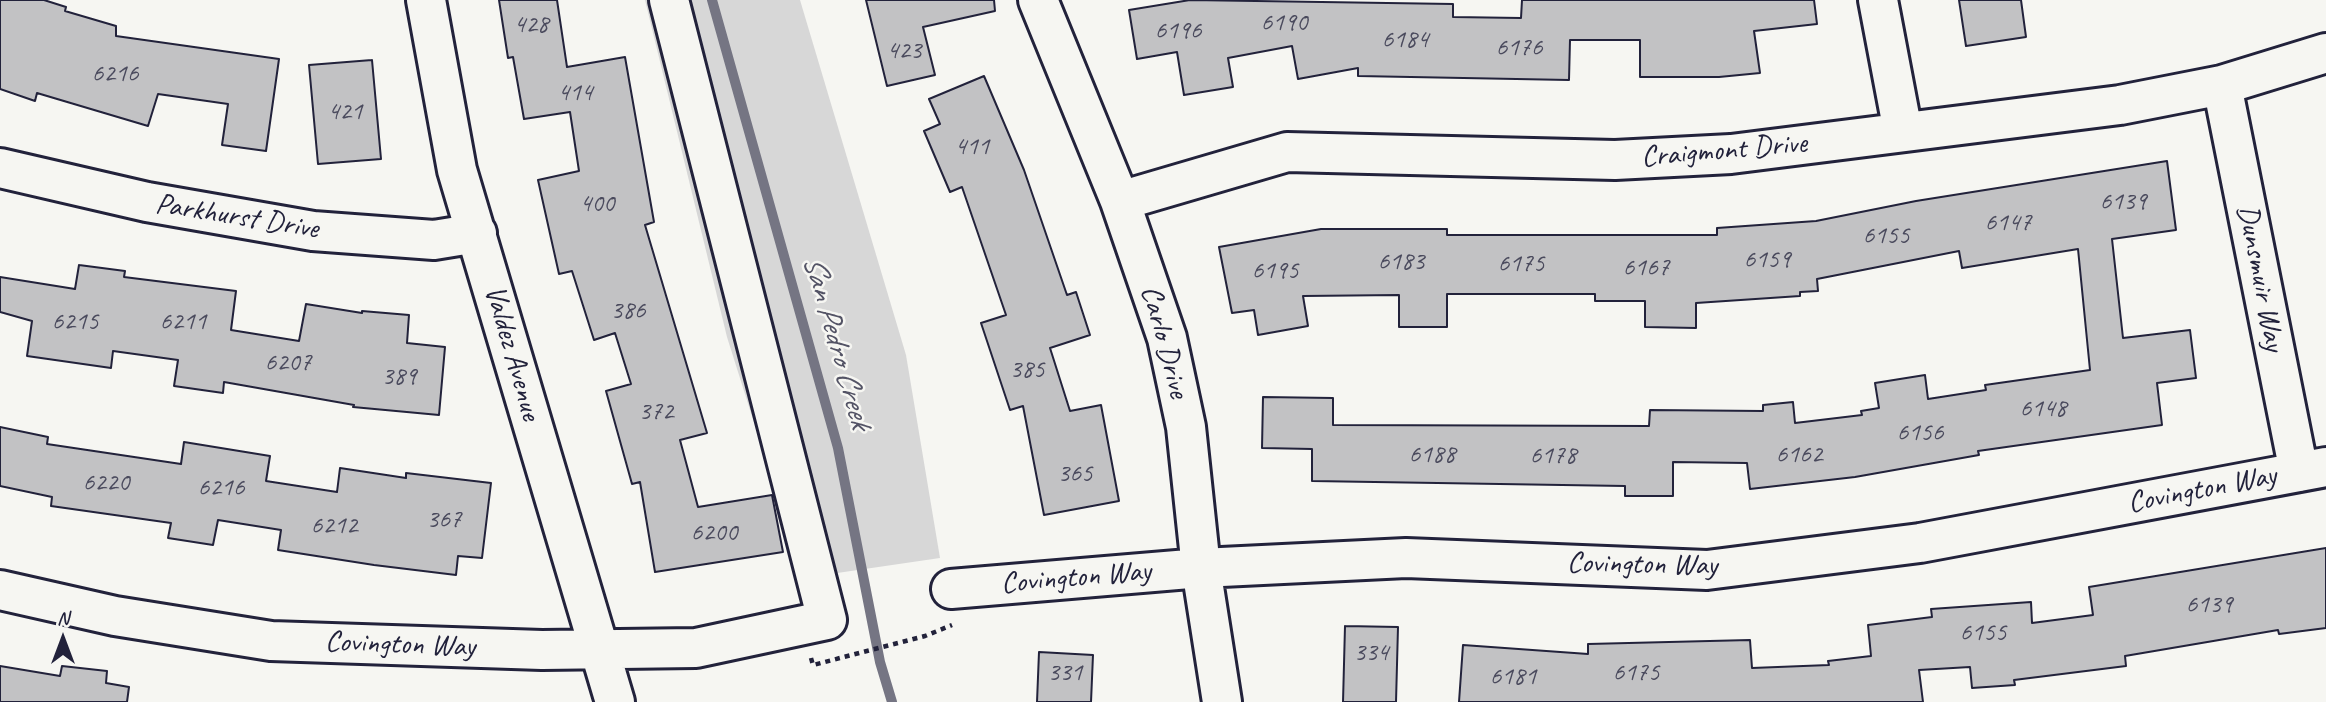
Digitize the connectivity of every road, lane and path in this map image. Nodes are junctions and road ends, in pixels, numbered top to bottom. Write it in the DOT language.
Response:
graph roads {
  1 [pos="426,0"];
  2 [pos="669,0"];
  3 [pos="1038,0"];
  4 [pos="1878,0"];
  5 [pos="2326,53"];
  6 [pos="2222,85"];
  7 [pos="1903,132"];
  8 [pos="0,168"];
  9 [pos="1120,201"];
  10 [pos="477,233"];
  11 [pos="2312,470"];
  12 [pos="1201,568"];
  13 [pos="951,589"];
  14 [pos="0,590"];
  15 [pos="925,636"];
  16 [pos="599,649"];
  17 [pos="863,651"];
  18 [pos="615,702"];
  19 [pos="1222,702"];
  1 -- 10 [label="street, Valdez Avenue"];
  2 -- 16 [label="street, Covington Way"];
  3 -- 9 [label="street, Carlo Drive"];
  4 -- 7 [label="street"];
  5 -- 6 [label="street, Craigmont Drive"];
  6 -- 7 [label="street, Craigmont Drive"];
  6 -- 11 [label="street, Dunsmuir Way"];
  7 -- 9 [label="street, Craigmont Drive"];
  8 -- 10 [label="street, Parkhurst Drive"];
  9 -- 12 [label="street, Carlo Drive"];
  10 -- 16 [label="street, Valdez Avenue"];
  11 -- 12 [label="street, Covington Way"];
  12 -- 13 [label="street, Covington Way"];
  12 -- 19 [label="street, Carlo Drive"];
  14 -- 16 [label="street, Covington Way"];
  15 -- 17 [label="path"];
  16 -- 18 [label="street, Valdez Avenue"];
}
